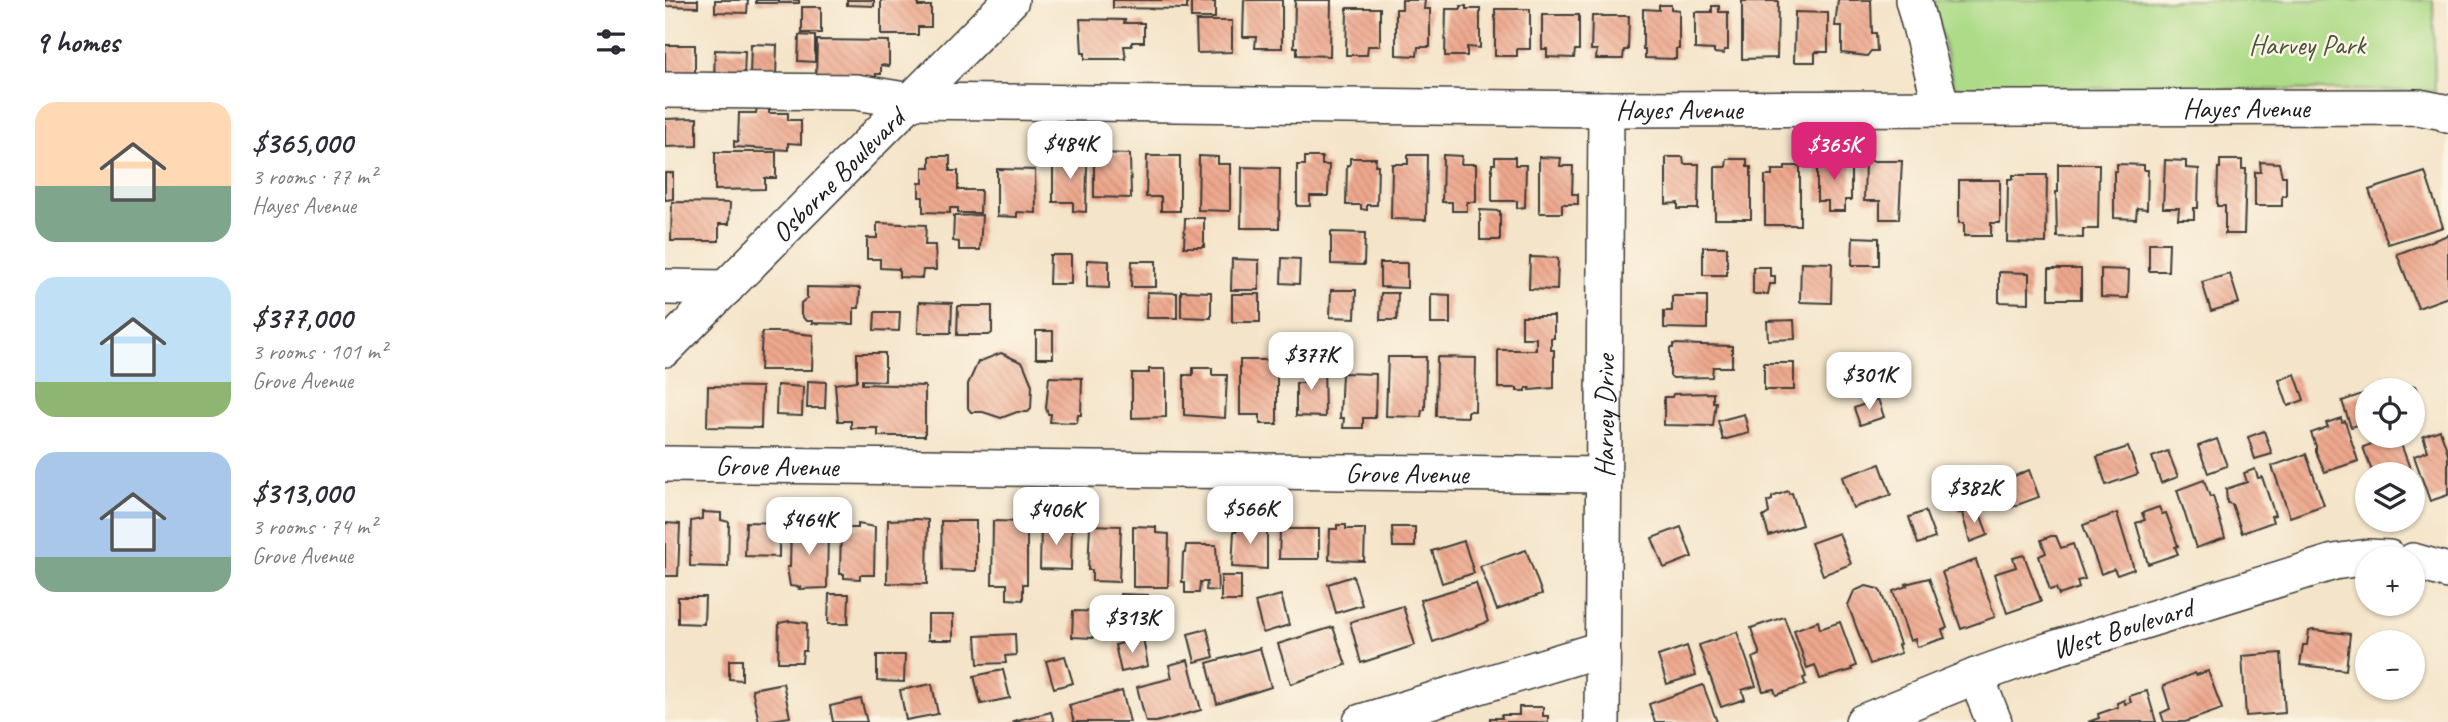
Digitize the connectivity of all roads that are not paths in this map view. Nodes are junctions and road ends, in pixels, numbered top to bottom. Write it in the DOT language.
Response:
graph roads {
  1 [pos="1011,0"];
  2 [pos="1913,0"];
  3 [pos="665,90"];
  4 [pos="911,101"];
  5 [pos="1606,108"];
  6 [pos="1942,108"];
  7 [pos="2448,115"];
  8 [pos="665,287"];
  9 [pos="726,288"];
  10 [pos="665,349"];
  11 [pos="665,464"];
  12 [pos="1604,475"];
  13 [pos="2355,559"];
  14 [pos="2425,564"];
  15 [pos="2448,571"];
  16 [pos="1601,649"];
  17 [pos="1976,676"];
  18 [pos="1361,722"];
  19 [pos="1602,722"];
  20 [pos="1863,722"];
  21 [pos="1994,722"];
  1 -- 4 [label="street, Osborne Boulevard"];
  2 -- 6 [label="street"];
  3 -- 4 [label="street, Hayes Avenue"];
  4 -- 5 [label="street, Hayes Avenue"];
  4 -- 9 [label="street, Osborne Boulevard"];
  5 -- 6 [label="street, Hayes Avenue"];
  5 -- 12 [label="street, Harvey Drive"];
  6 -- 7 [label="street, Hayes Avenue"];
  8 -- 9 [label="street"];
  9 -- 10 [label="street, Osborne Boulevard"];
  11 -- 12 [label="street, Grove Avenue"];
  12 -- 16 [label="street, Harvey Drive"];
  13 -- 17 [label="street, West Boulevard"];
  14 -- 15 [label="street"];
  16 -- 18 [label="street"];
  16 -- 19 [label="street, Harvey Drive"];
  17 -- 20 [label="street, West Boulevard"];
  17 -- 21 [label="street"];
}
